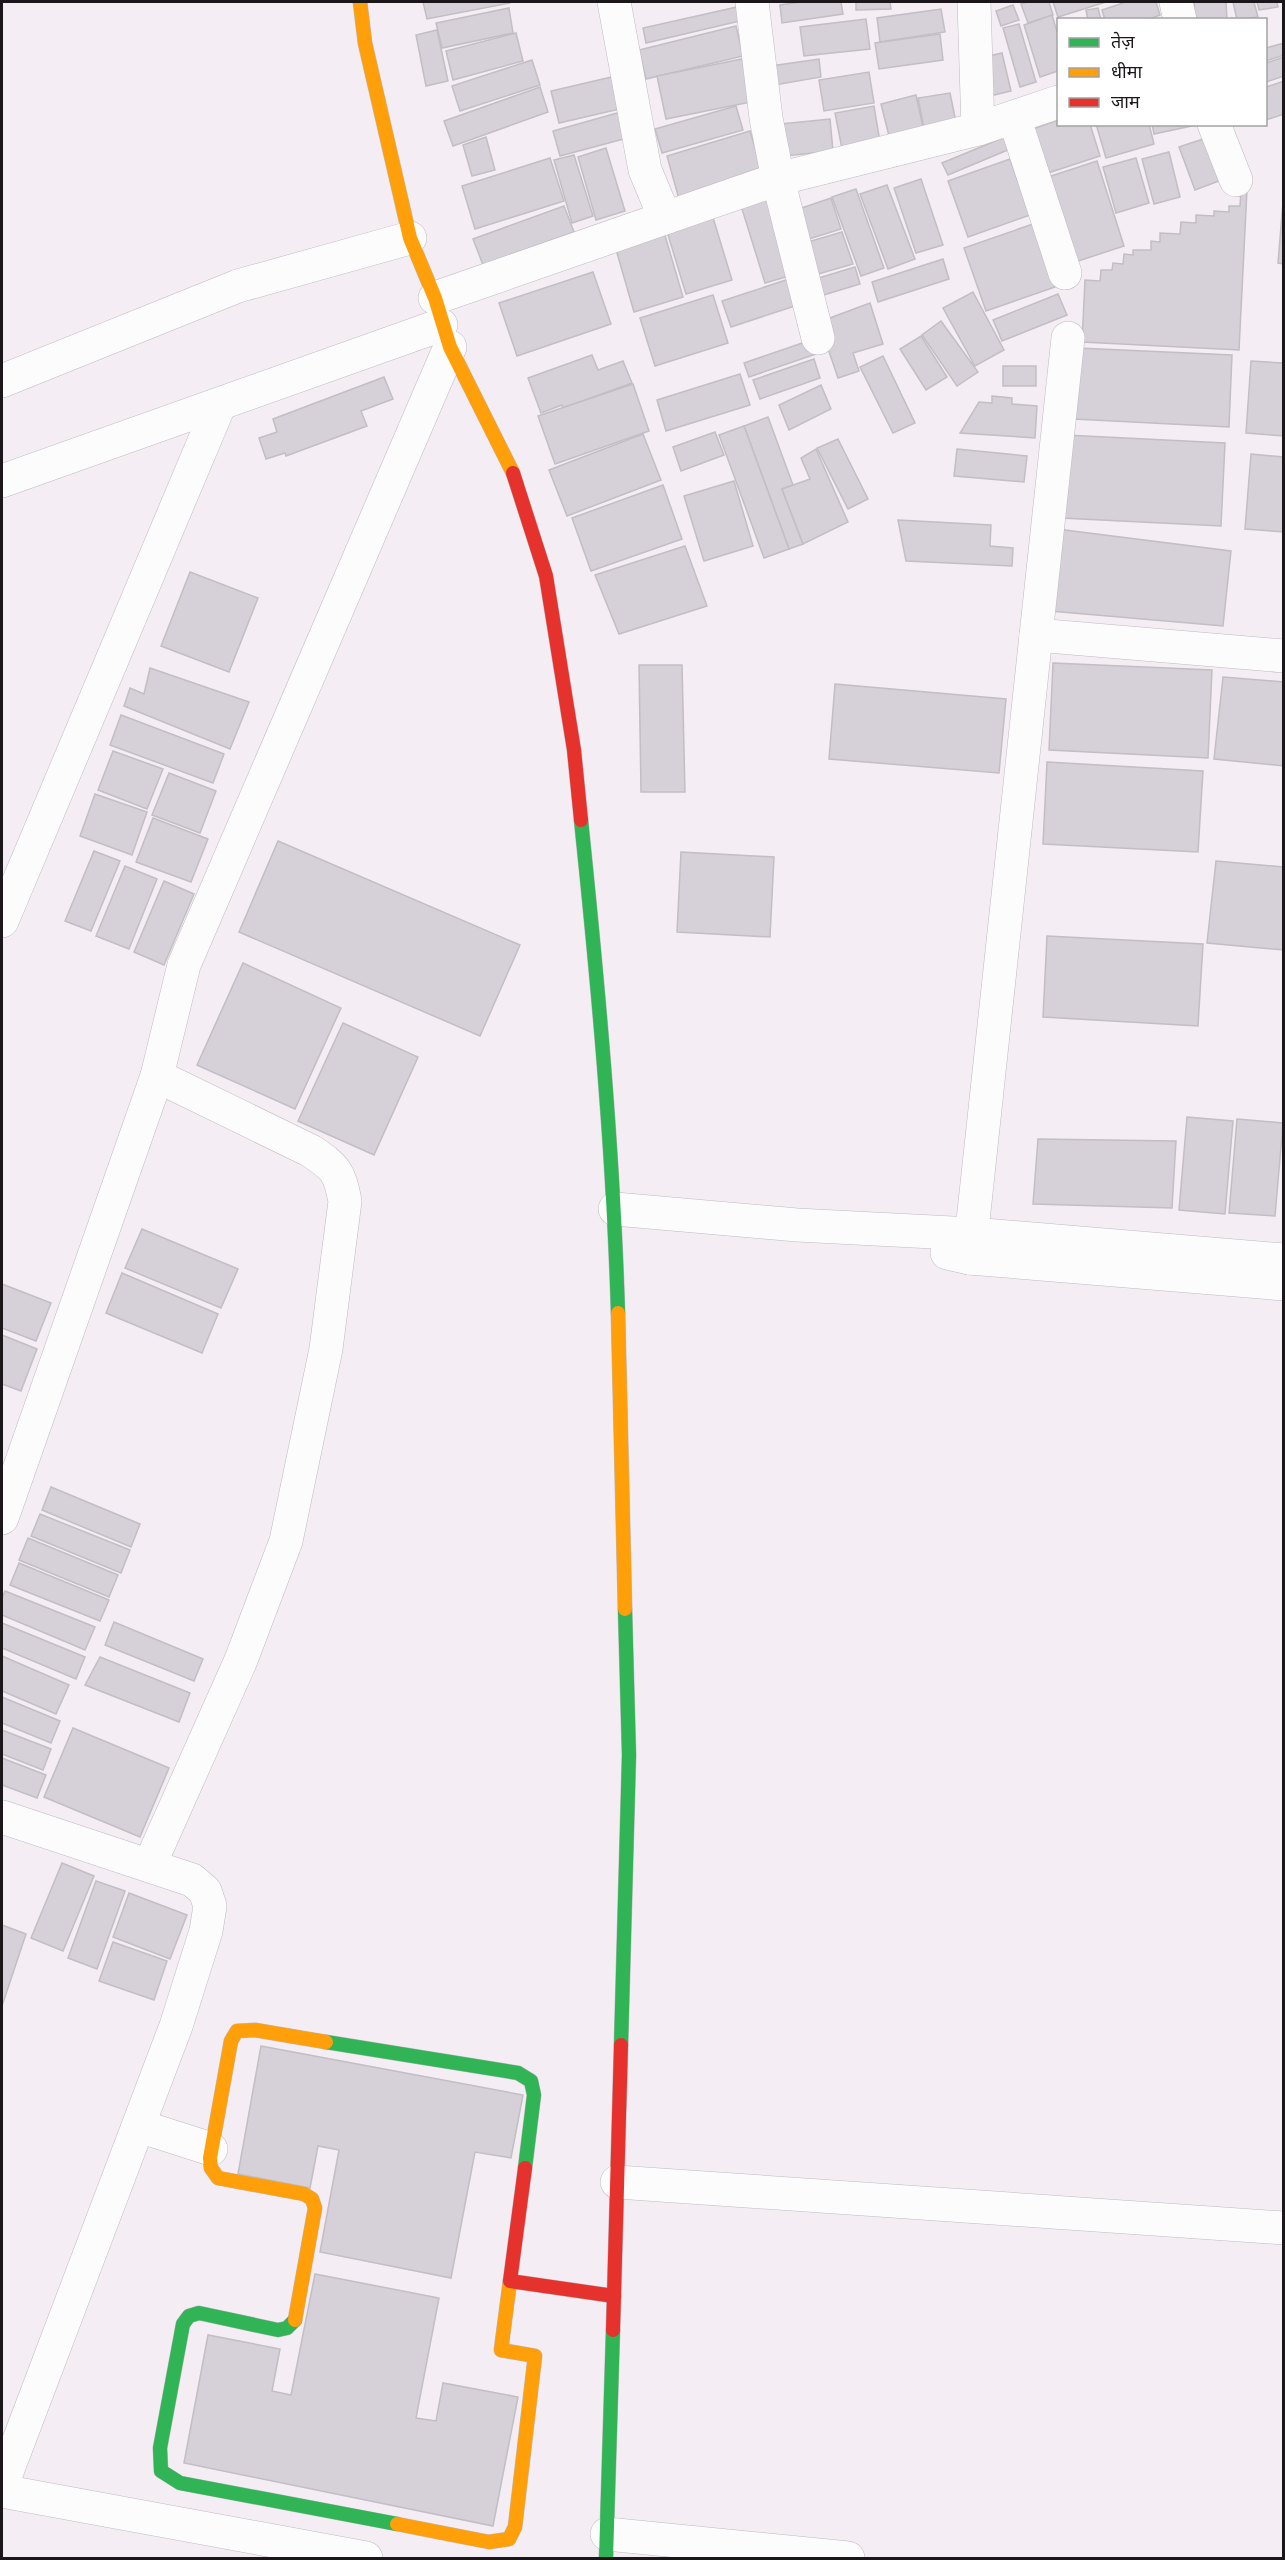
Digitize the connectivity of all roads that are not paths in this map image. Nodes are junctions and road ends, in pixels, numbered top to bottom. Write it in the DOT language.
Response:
graph roads {
  1 [pos="360,2"];
  2 [pos="614,2"];
  3 [pos="752,2"];
  4 [pos="974,2"];
  5 [pos="1176,2"];
  6 [pos="1180,18"];
  7 [pos="1057,103"];
  8 [pos="1014,117"];
  9 [pos="1215,126"];
  10 [pos="978,129"];
  11 [pos="778,179"];
  12 [pos="1236,180"];
  13 [pos="665,218"];
  14 [pos="410,237"];
  15 [pos="1065,273"];
  16 [pos="442,324"];
  17 [pos="818,338"];
  18 [pos="1068,338"];
  19 [pos="2,381"];
  20 [pos="219,406"];
  21 [pos="2,481"];
  22 [pos="1036,635"];
  23 [pos="1284,656"];
  24 [pos="2,921"];
  25 [pos="157,1076"];
  26 [pos="615,1209"];
  27 [pos="970,1246"];
  28 [pos="1284,1260"];
  29 [pos="1284,1284"];
  30 [pos="2,1518"];
  31 [pos="2,1817"];
  32 [pos="150,1864"];
  33 [pos="139,2126"];
  34 [pos="211,2149"];
  35 [pos="617,2182"];
  36 [pos="1284,2228"];
  37 [pos="510,2281"];
  38 [pos="614,2296"];
  39 [pos="2,2485"];
  40 [pos="2,2491"];
  41 [pos="607,2546"];
  42 [pos="366,2559"];
  43 [pos="848,2559"];
  1 -- 14 [label="street"];
  2 -- 13 [label="street"];
  3 -- 11 [label="street"];
  4 -- 10 [label="street"];
  5 -- 6 [label="street"];
  7 -- 8 [label="street"];
  8 -- 10 [label="street"];
  8 -- 15 [label="street"];
  9 -- 12 [label="street"];
  10 -- 11 [label="street"];
  11 -- 13 [label="street"];
  11 -- 17 [label="street"];
  13 -- 16 [label="street"];
  14 -- 16 [label="street"];
  14 -- 19 [label="street"];
  16 -- 20 [label="street"];
  16 -- 25 [label="street"];
  16 -- 26 [label="street"];
  18 -- 22 [label="street"];
  20 -- 21 [label="street"];
  20 -- 24 [label="street"];
  22 -- 23 [label="street"];
  22 -- 27 [label="street"];
  25 -- 30 [label="street"];
  25 -- 32 [label="street"];
  26 -- 27 [label="street"];
  26 -- 35 [label="street"];
  27 -- 28 [label="street"];
  27 -- 29 [label="street"];
  31 -- 32 [label="street"];
  32 -- 33 [label="street"];
  33 -- 34 [label="street"];
  33 -- 39 [label="street"];
  34 -- 37 [label="street"];
  34 -- 37 [label="street"];
  35 -- 36 [label="street"];
  35 -- 38 [label="street"];
  37 -- 38 [label="street"];
  38 -- 41 [label="street"];
  40 -- 42 [label="street"];
  41 -- 43 [label="street"];
}
